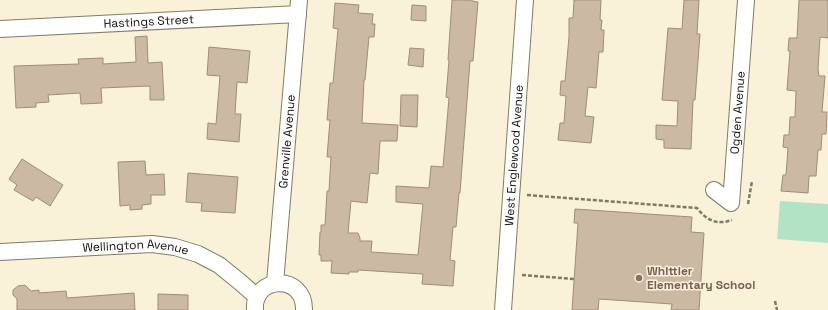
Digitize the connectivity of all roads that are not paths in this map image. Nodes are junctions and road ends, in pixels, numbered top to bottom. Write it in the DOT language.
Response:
graph roads {
  1 [pos="525,0"];
  2 [pos="746,0"];
  3 [pos="299,7"];
  4 [pos="0,29"];
  5 [pos="714,190"];
  6 [pos="0,252"];
  7 [pos="275,283"];
  8 [pos="256,304"];
  9 [pos="304,310"];
  10 [pos="503,310"];
  1 -- 10 [label="street, West Englewood Avenue"];
  2 -- 5 [label="street, Ogden Avenue"];
  3 -- 4 [label="street, Hastings Street"];
  3 -- 7 [label="street, Grenville Avenue"];
  6 -- 8 [label="street, Wellington Avenue"];
  7 -- 8 [label="street"];
  7 -- 9 [label="street"];
}
